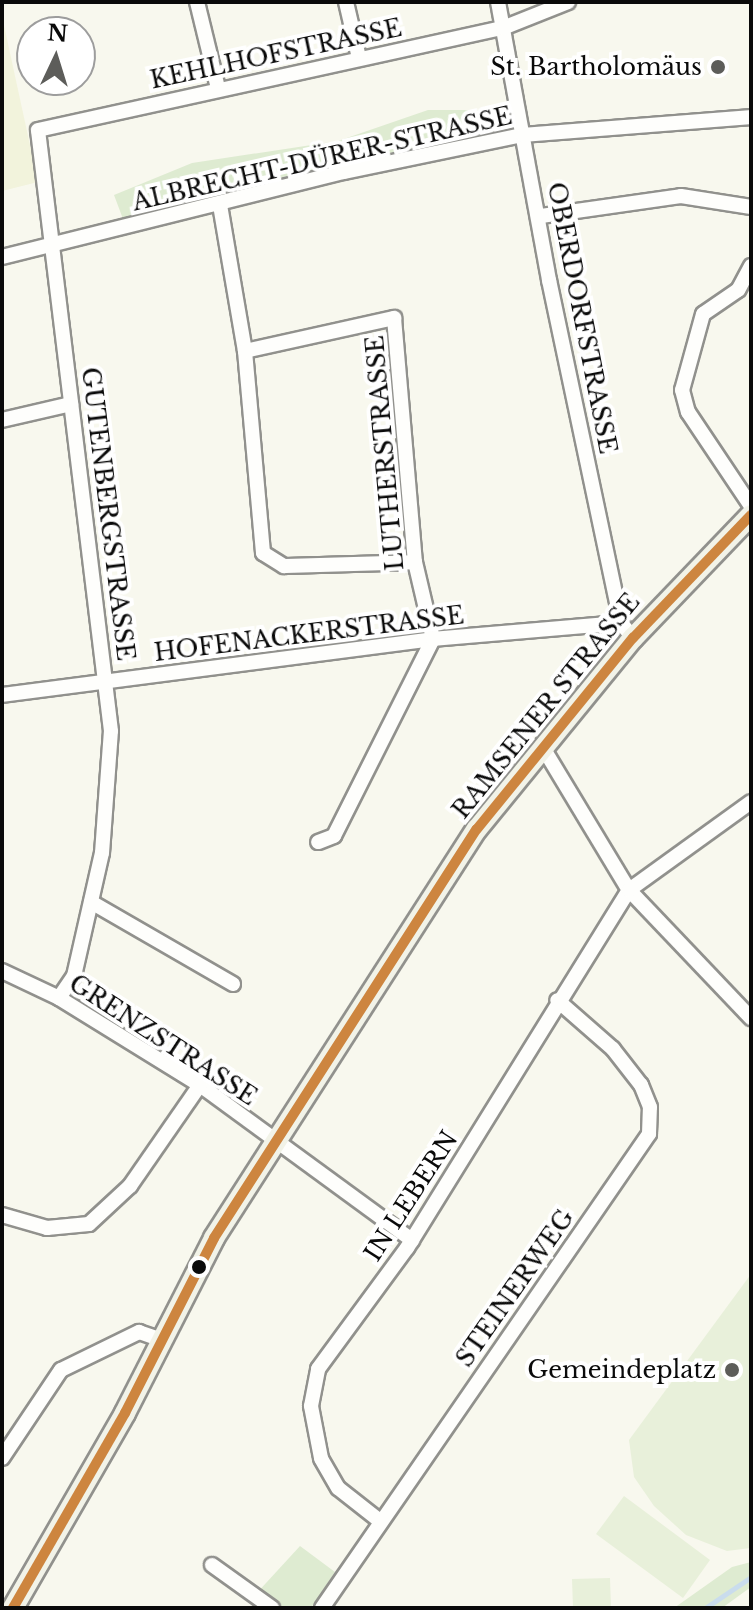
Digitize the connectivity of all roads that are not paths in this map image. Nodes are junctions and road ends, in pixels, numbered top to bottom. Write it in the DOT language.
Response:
graph roads {
  1 [pos="197,2"];
  2 [pos="346,2"];
  3 [pos="498,2"];
  4 [pos="568,2"];
  5 [pos="503,28"];
  6 [pos="359,58"];
  7 [pos="218,88"];
  8 [pos="751,117"];
  9 [pos="38,130"];
  10 [pos="523,135"];
  11 [pos="220,205"];
  12 [pos="751,207"];
  13 [pos="541,216"];
  14 [pos="53,244"];
  15 [pos="2,257"];
  16 [pos="751,266"];
  17 [pos="245,351"];
  18 [pos="71,404"];
  19 [pos="2,420"];
  20 [pos="751,506"];
  21 [pos="751,515"];
  22 [pos="415,562"];
  23 [pos="627,630"];
  24 [pos="433,639"];
  25 [pos="108,681"];
  26 [pos="2,695"];
  27 [pos="542,746"];
  28 [pos="745,807"];
  29 [pos="751,824"];
  30 [pos="318,842"];
  31 [pos="629,890"];
  32 [pos="91,902"];
  33 [pos="2,971"];
  34 [pos="233,984"];
  35 [pos="59,998"];
  36 [pos="557,1000"];
  37 [pos="751,1018"];
  38 [pos="200,1085"];
  39 [pos="274,1139"];
  40 [pos="2,1215"];
  41 [pos="412,1240"];
  42 [pos="162,1340"];
  43 [pos="2,1458"];
  44 [pos="380,1521"];
  45 [pos="212,1565"];
  46 [pos="13,1608"];
  47 [pos="272,1608"];
  48 [pos="322,1608"];
  1 -- 7 [label="street"];
  2 -- 6 [label="street"];
  3 -- 5 [label="street, OBERDORFSTRASSE"];
  4 -- 5 [label="street, KEHLHOFSTRASSE"];
  5 -- 6 [label="street, KEHLHOFSTRASSE"];
  5 -- 10 [label="street, OBERDORFSTRASSE"];
  6 -- 7 [label="street, KEHLHOFSTRASSE"];
  7 -- 9 [label="street, KEHLHOFSTRASSE"];
  8 -- 10 [label="street, ALBRECHT-DÜRER-STRASSE"];
  9 -- 14 [label="street, GUTENBERGSTRASSE"];
  10 -- 11 [label="street, ALBRECHT-DÜRER-STRASSE"];
  10 -- 13 [label="street, OBERDORFSTRASSE"];
  11 -- 14 [label="street, ALBRECHT-DÜRER-STRASSE"];
  11 -- 17 [label="street"];
  12 -- 13 [label="street"];
  13 -- 23 [label="street, OBERDORFSTRASSE"];
  14 -- 15 [label="street, ALBRECHT-DÜRER-STRASSE"];
  14 -- 18 [label="street, GUTENBERGSTRASSE"];
  16 -- 20 [label="street"];
  17 -- 22 [label="street"];
  17 -- 22 [label="street, LUTHERSTRASSE"];
  18 -- 19 [label="street"];
  18 -- 25 [label="street, GUTENBERGSTRASSE"];
  21 -- 23 [label="main road, RAMSENER STRASSE"];
  22 -- 24 [label="street, LUTHERSTRASSE"];
  23 -- 24 [label="street, HOFENACKERSTRASSE"];
  23 -- 27 [label="main road, RAMSENER STRASSE"];
  24 -- 25 [label="street, HOFENACKERSTRASSE"];
  24 -- 30 [label="street"];
  25 -- 26 [label="street, HOFENACKERSTRASSE"];
  25 -- 32 [label="street, GUTENBERGSTRASSE"];
  27 -- 31 [label="street"];
  27 -- 39 [label="main road, RAMSENER STRASSE"];
  28 -- 29 [label="street"];
  28 -- 31 [label="street"];
  31 -- 36 [label="street, IN LEBERN"];
  31 -- 37 [label="street"];
  32 -- 34 [label="street"];
  32 -- 35 [label="street, GUTENBERGSTRASSE"];
  33 -- 35 [label="street, GRENZSTRASSE"];
  35 -- 38 [label="street, GRENZSTRASSE"];
  36 -- 41 [label="street, IN LEBERN"];
  36 -- 44 [label="street, STEINERWEG"];
  38 -- 39 [label="street, GRENZSTRASSE"];
  38 -- 40 [label="street"];
  39 -- 41 [label="street, GRENZSTRASSE"];
  39 -- 42 [label="main road, RAMSENER STRASSE"];
  41 -- 44 [label="street, IN LEBERN"];
  42 -- 43 [label="street"];
  42 -- 46 [label="main road, RAMSENER STRASSE"];
  44 -- 48 [label="street, STEINERWEG"];
  45 -- 47 [label="street"];
}
